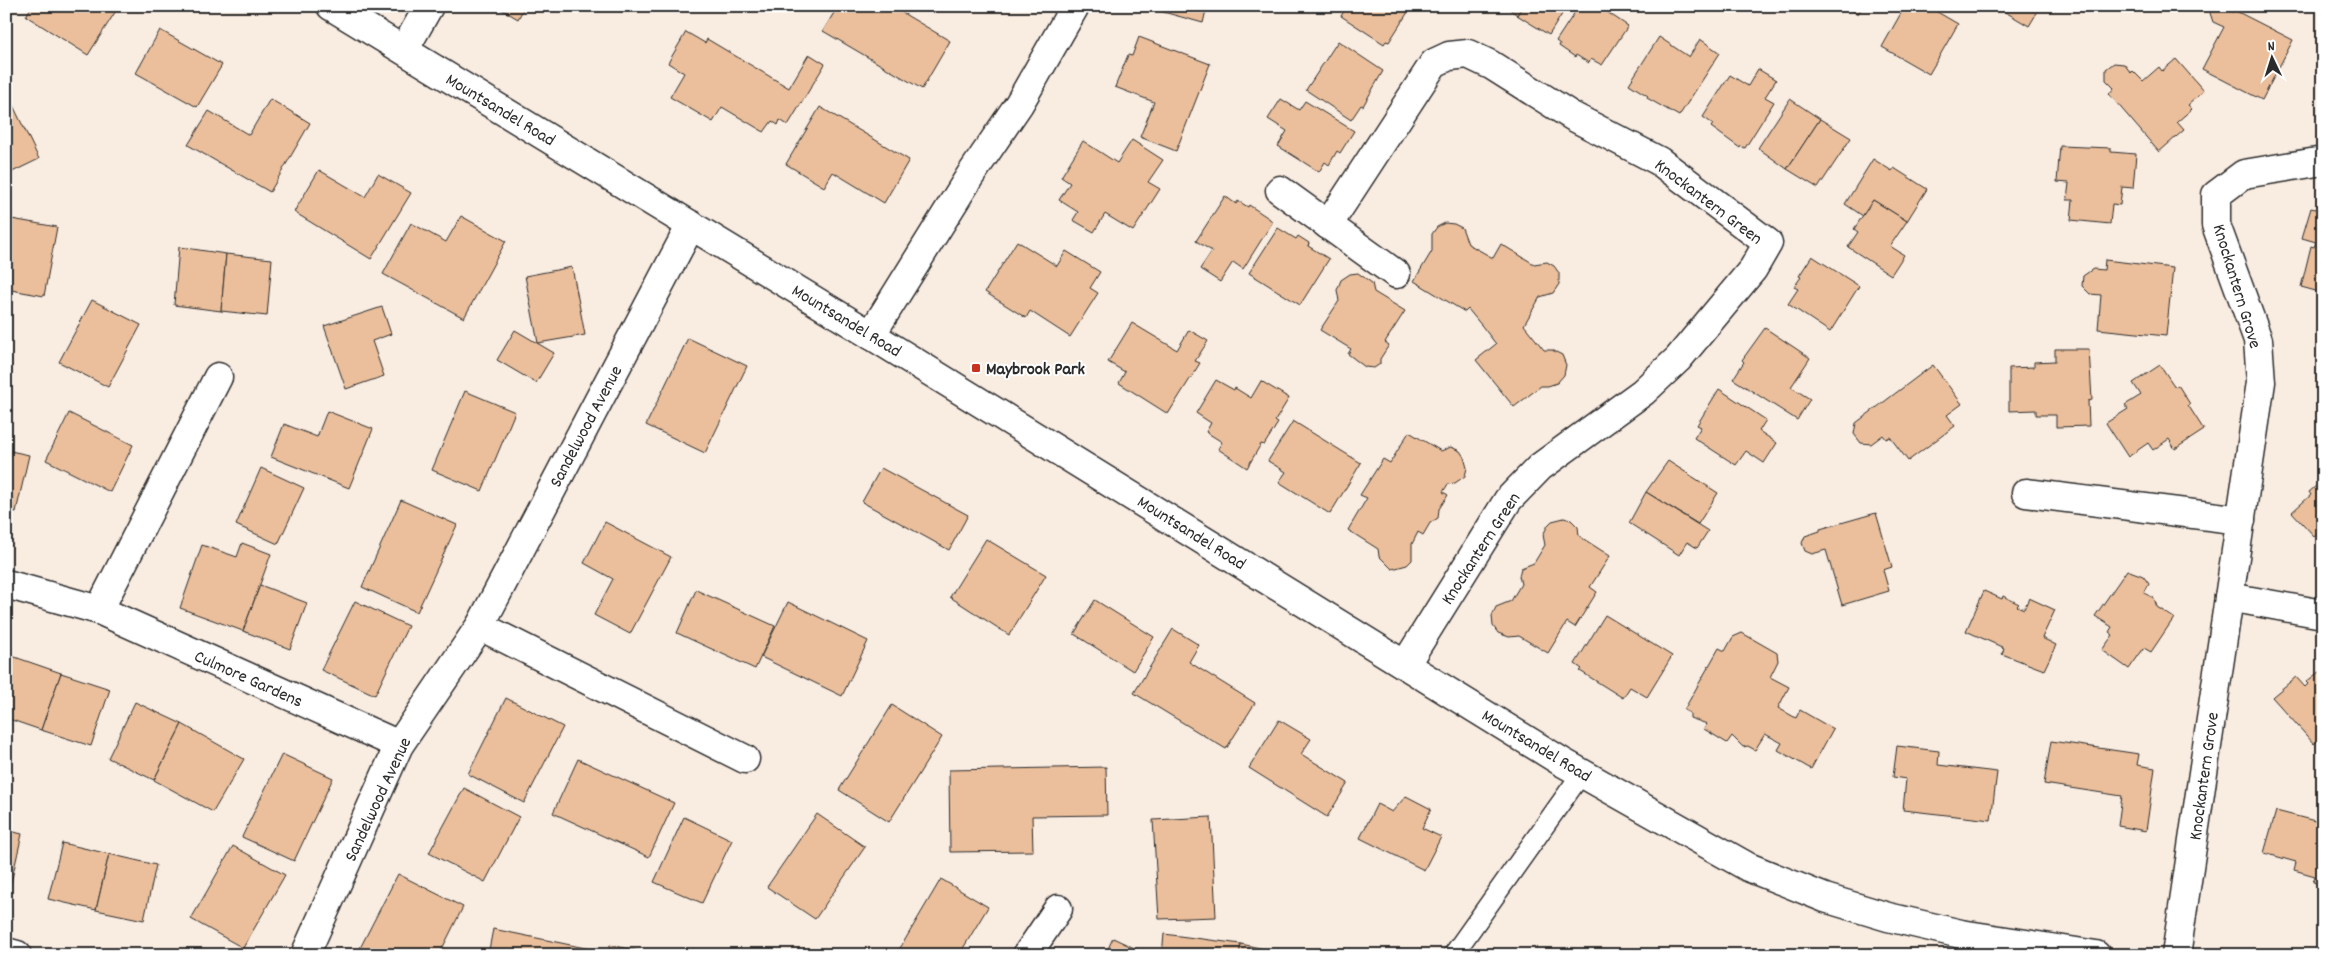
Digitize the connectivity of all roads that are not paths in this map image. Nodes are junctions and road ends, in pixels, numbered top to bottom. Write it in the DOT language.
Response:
graph roads {
  1 [pos="331,6"];
  2 [pos="429,6"];
  3 [pos="1075,6"];
  4 [pos="404,50"];
  5 [pos="2323,161"];
  6 [pos="1280,190"];
  7 [pos="691,225"];
  8 [pos="1328,225"];
  9 [pos="1396,274"];
  10 [pos="871,335"];
  11 [pos="218,377"];
  12 [pos="2026,493"];
  13 [pos="2241,520"];
  14 [pos="6,584"];
  15 [pos="2229,597"];
  16 [pos="99,610"];
  17 [pos="2323,614"];
  18 [pos="480,626"];
  19 [pos="1405,664"];
  20 [pos="399,745"];
  21 [pos="745,759"];
  22 [pos="1582,773"];
  23 [pos="1058,909"];
  24 [pos="6,952"];
  25 [pos="17,955"];
  26 [pos="306,955"];
  27 [pos="1027,955"];
  28 [pos="1453,955"];
  29 [pos="2096,955"];
  30 [pos="2176,955"];
  1 -- 4 [label="street, Mountsandel Road"];
  2 -- 4 [label="street"];
  3 -- 10 [label="street"];
  4 -- 7 [label="street, Mountsandel Road"];
  5 -- 13 [label="street, Knockantern Grove"];
  6 -- 8 [label="street"];
  7 -- 10 [label="street, Mountsandel Road"];
  7 -- 18 [label="street, Sandelwood Avenue"];
  8 -- 9 [label="street"];
  8 -- 19 [label="street, Knockantern Green"];
  10 -- 19 [label="street, Mountsandel Road"];
  11 -- 16 [label="street"];
  12 -- 13 [label="street"];
  13 -- 15 [label="street, Knockantern Grove"];
  14 -- 16 [label="street, Culmore Gardens"];
  15 -- 17 [label="street"];
  15 -- 30 [label="street, Knockantern Grove"];
  16 -- 20 [label="street, Culmore Gardens"];
  18 -- 20 [label="street, Sandelwood Avenue"];
  18 -- 21 [label="street"];
  19 -- 22 [label="street, Mountsandel Road"];
  20 -- 26 [label="street, Sandelwood Avenue"];
  22 -- 28 [label="lane"];
  22 -- 29 [label="street, Mountsandel Road"];
  23 -- 27 [label="street"];
  24 -- 25 [label="street"];
}
